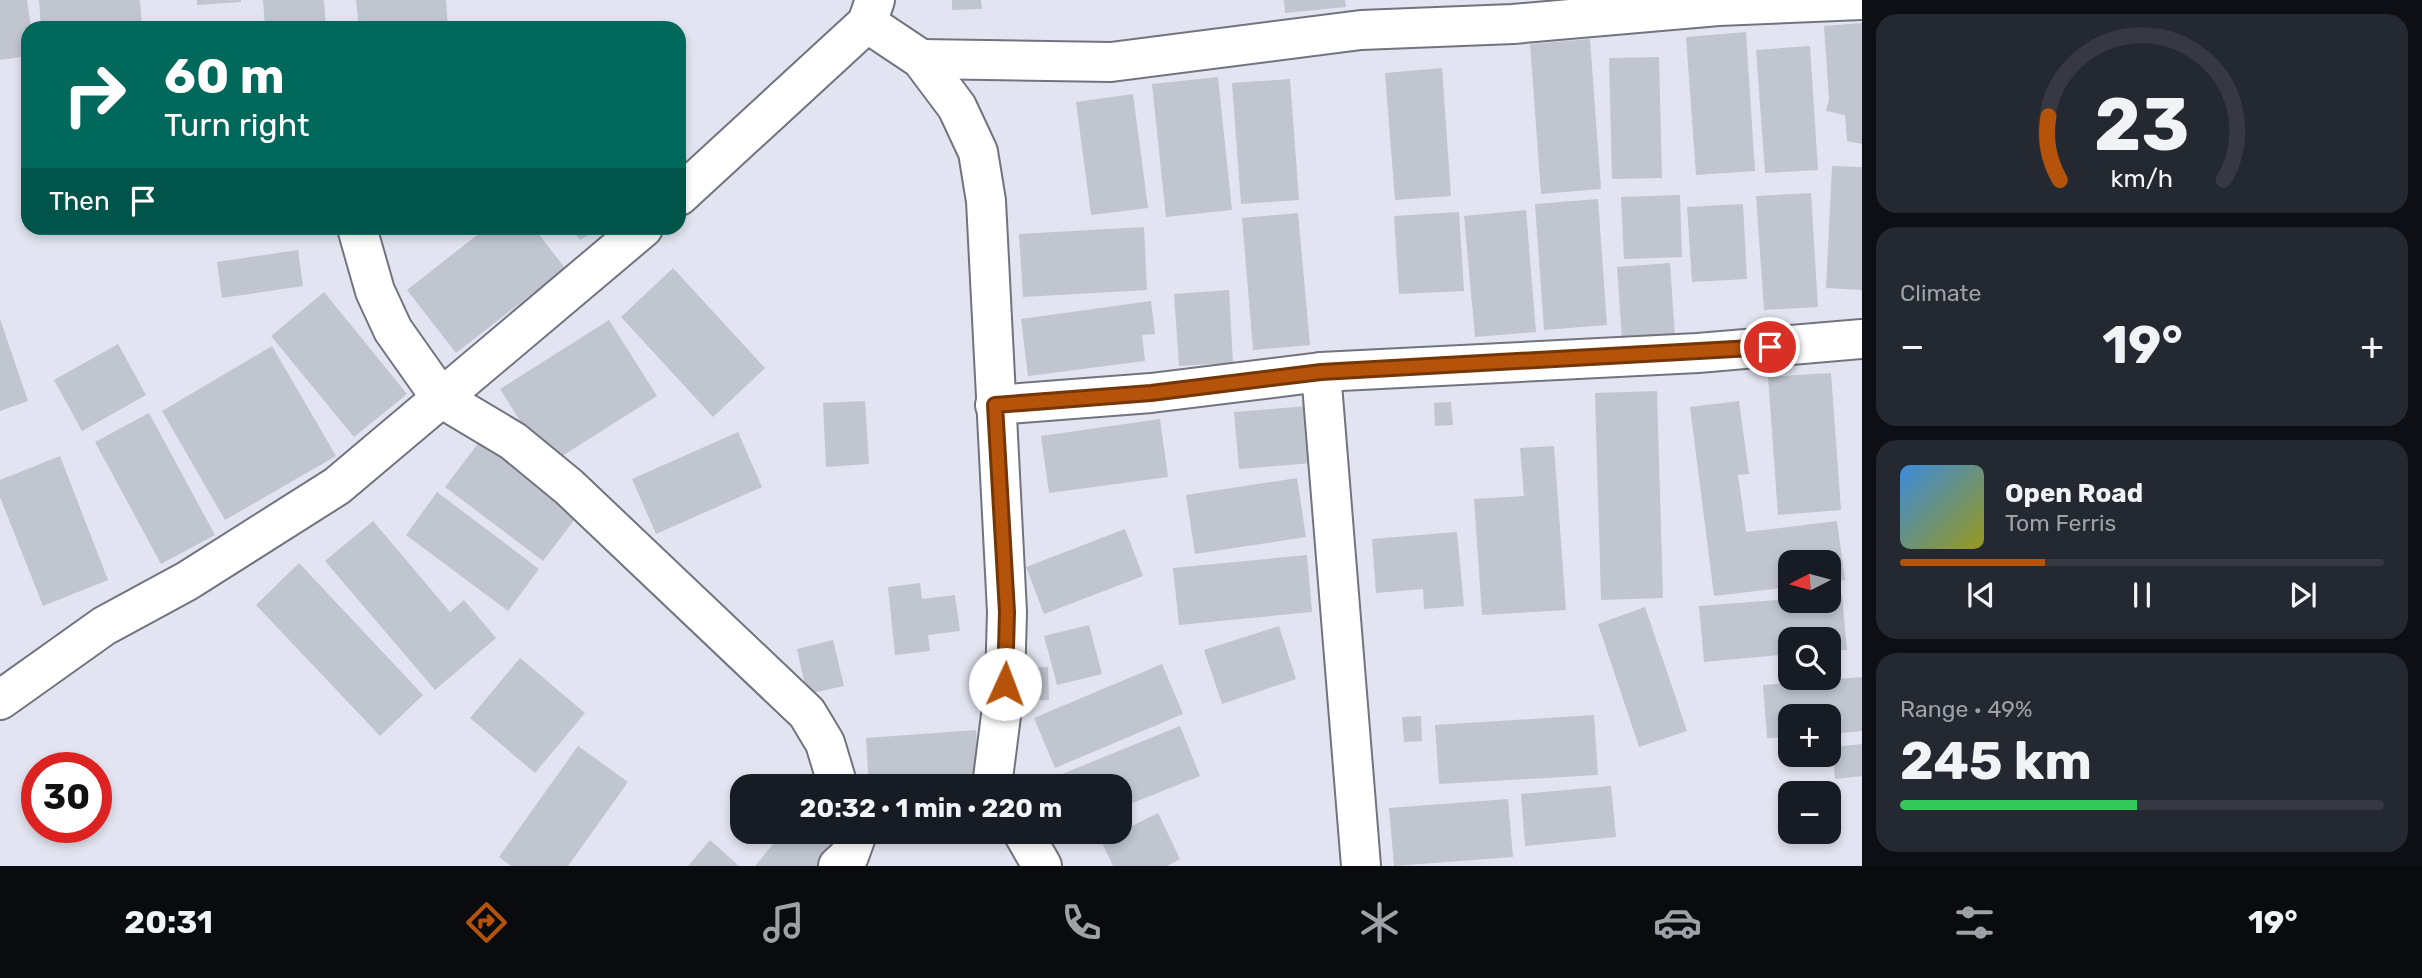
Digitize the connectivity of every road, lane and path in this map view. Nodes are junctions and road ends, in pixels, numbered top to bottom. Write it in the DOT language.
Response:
graph roads {
  1 [pos="1862,0"];
  2 [pos="871,12"];
  3 [pos="921,59"];
  4 [pos="686,189"];
  5 [pos="359,235"];
  6 [pos="635,235"];
  7 [pos="1862,339"];
  8 [pos="1321,372"];
  9 [pos="441,398"];
  10 [pos="995,405"];
  11 [pos="0,700"];
  12 [pos="834,774"];
  13 [pos="995,774"];
  14 [pos="854,844"];
  15 [pos="1030,844"];
  16 [pos="838,866"];
  17 [pos="1042,866"];
  18 [pos="1361,866"];
  1 -- 3 [label="street"];
  2 -- 3 [label="street"];
  2 -- 4 [label="street"];
  3 -- 10 [label="street"];
  5 -- 9 [label="street"];
  6 -- 9 [label="street"];
  7 -- 8 [label="street"];
  8 -- 10 [label="street"];
  8 -- 18 [label="street"];
  9 -- 11 [label="street"];
  9 -- 12 [label="street"];
  10 -- 13 [label="street"];
  14 -- 16 [label="street"];
  15 -- 17 [label="street"];
}
